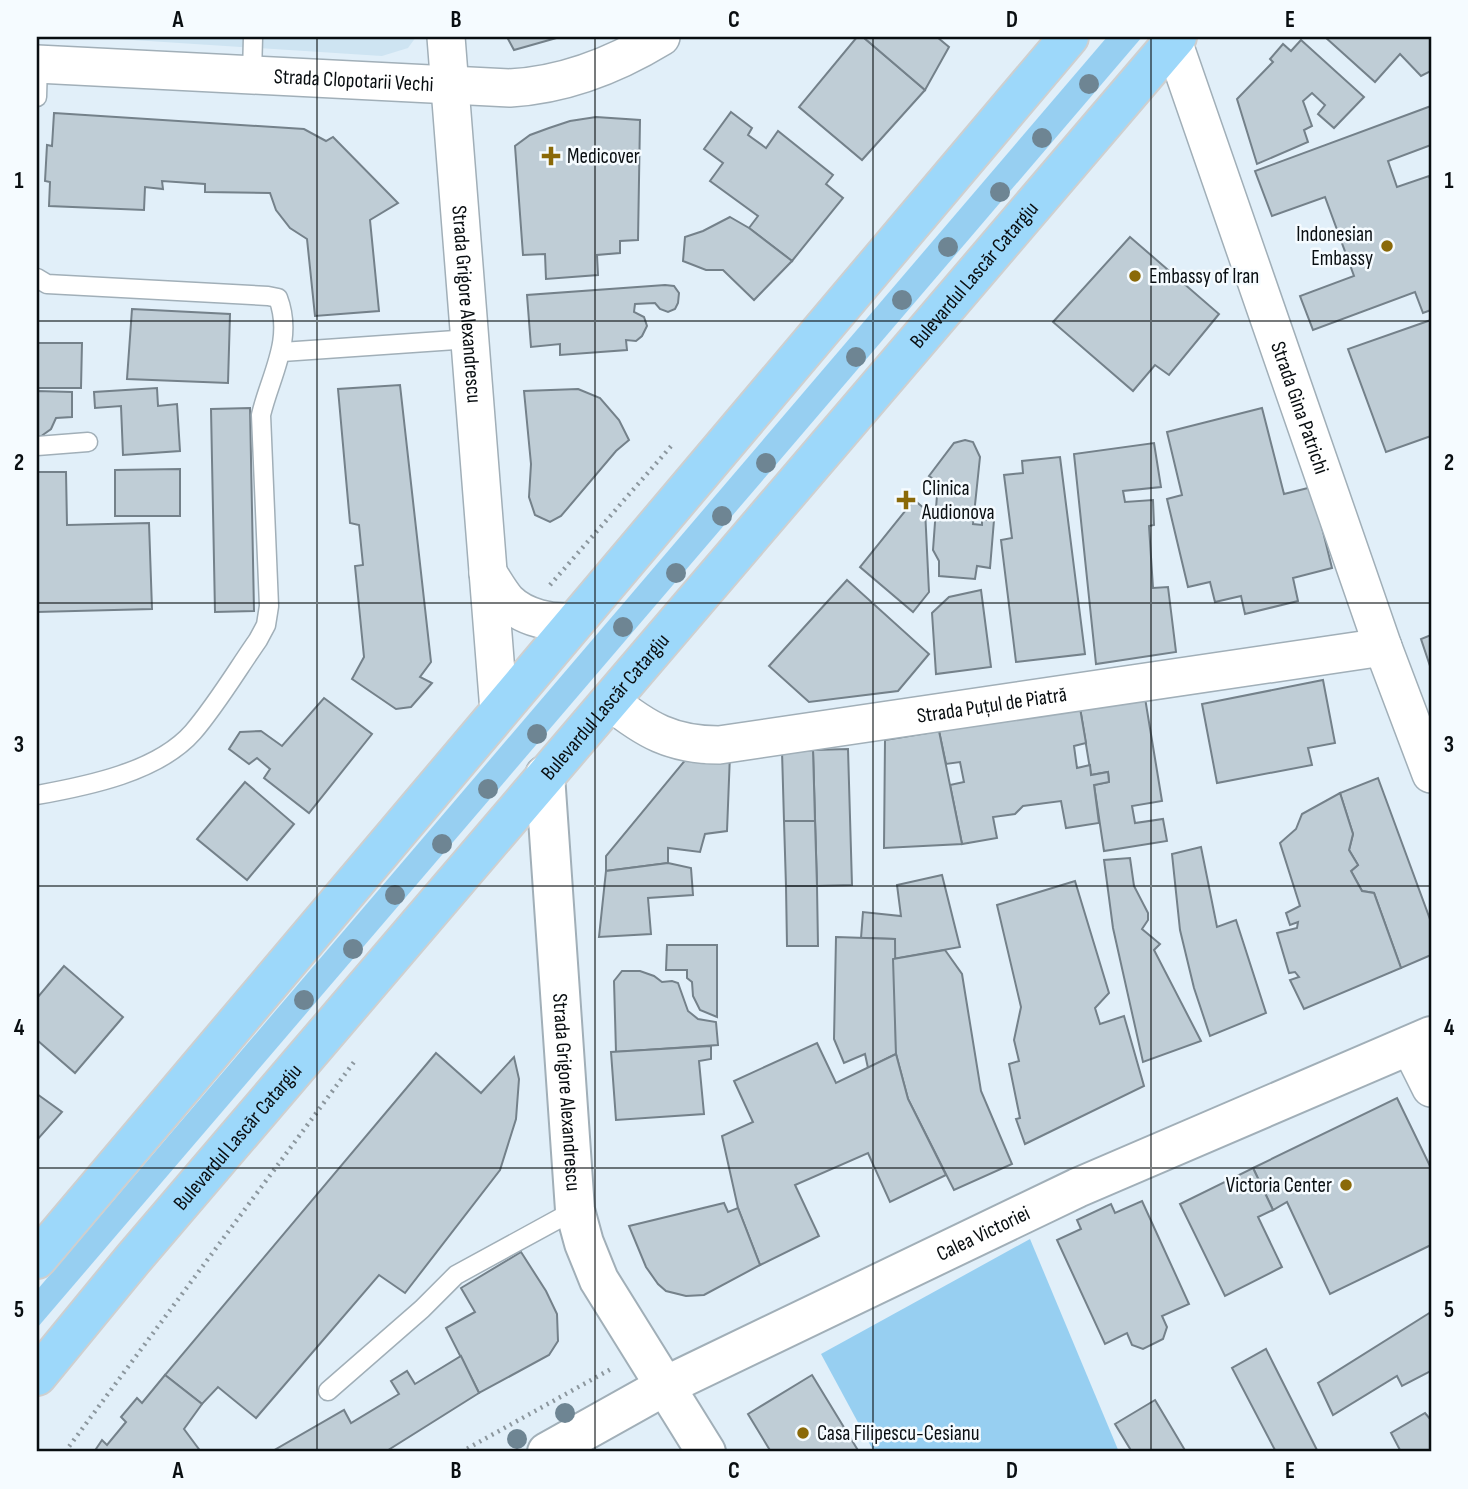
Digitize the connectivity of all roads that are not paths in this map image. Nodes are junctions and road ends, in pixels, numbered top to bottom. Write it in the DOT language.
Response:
graph roads {
  1 [pos="253,37"];
  2 [pos="446,37"];
  3 [pos="661,37"];
  4 [pos="1069,37"];
  5 [pos="1175,39"];
  6 [pos="253,74"];
  7 [pos="37,75"];
  8 [pos="450,85"];
  9 [pos="37,278"];
  10 [pos="470,339"];
  11 [pos="282,352"];
  12 [pos="88,442"];
  13 [pos="37,446"];
  14 [pos="488,572"];
  15 [pos="575,621"];
  16 [pos="1383,648"];
  17 [pos="610,701"];
  18 [pos="499,711"];
  19 [pos="1431,774"];
  20 [pos="545,775"];
  21 [pos="37,795"];
  22 [pos="1421,1041"];
  23 [pos="1431,1088"];
  24 [pos="575,1210"];
  25 [pos="37,1259"];
  26 [pos="37,1376"];
  27 [pos="665,1387"];
  28 [pos="328,1391"];
  29 [pos="547,1452"];
  30 [pos="706,1452"];
  1 -- 6 [label="lane"];
  2 -- 8 [label="street, Strada Grigore Alexandrescu"];
  3 -- 8 [label="street, Strada Clopotarii Vechi"];
  4 -- 15 [label="main road"];
  5 -- 16 [label="street, Strada Gina Patrichi"];
  5 -- 17 [label="main road, Bulevardul Lascăr Catargiu"];
  6 -- 7 [label="street, Strada Clopotarii Vechi"];
  6 -- 8 [label="street, Strada Clopotarii Vechi"];
  8 -- 10 [label="street, Strada Grigore Alexandrescu"];
  9 -- 11 [label="lane"];
  10 -- 11 [label="lane"];
  10 -- 14 [label="street, Strada Grigore Alexandrescu"];
  11 -- 21 [label="lane"];
  12 -- 13 [label="lane"];
  14 -- 15 [label="street"];
  14 -- 18 [label="street, Strada Grigore Alexandrescu"];
  15 -- 18 [label="main road"];
  16 -- 17 [label="street, Strada Puțul de Piatră"];
  16 -- 19 [label="street, Strada Gina Patrichi"];
  17 -- 20 [label="main road, Bulevardul Lascăr Catargiu"];
  18 -- 25 [label="main road"];
  20 -- 24 [label="main road, Strada Grigore Alexandrescu"];
  20 -- 26 [label="main road, Bulevardul Lascăr Catargiu"];
  22 -- 23 [label="street"];
  22 -- 27 [label="main road, Calea Victoriei"];
  24 -- 27 [label="main road, Strada Grigore Alexandrescu"];
  24 -- 28 [label="lane"];
  27 -- 29 [label="main road, Calea Victoriei"];
  27 -- 30 [label="main road, Strada Grigore Alexandrescu"];
}
